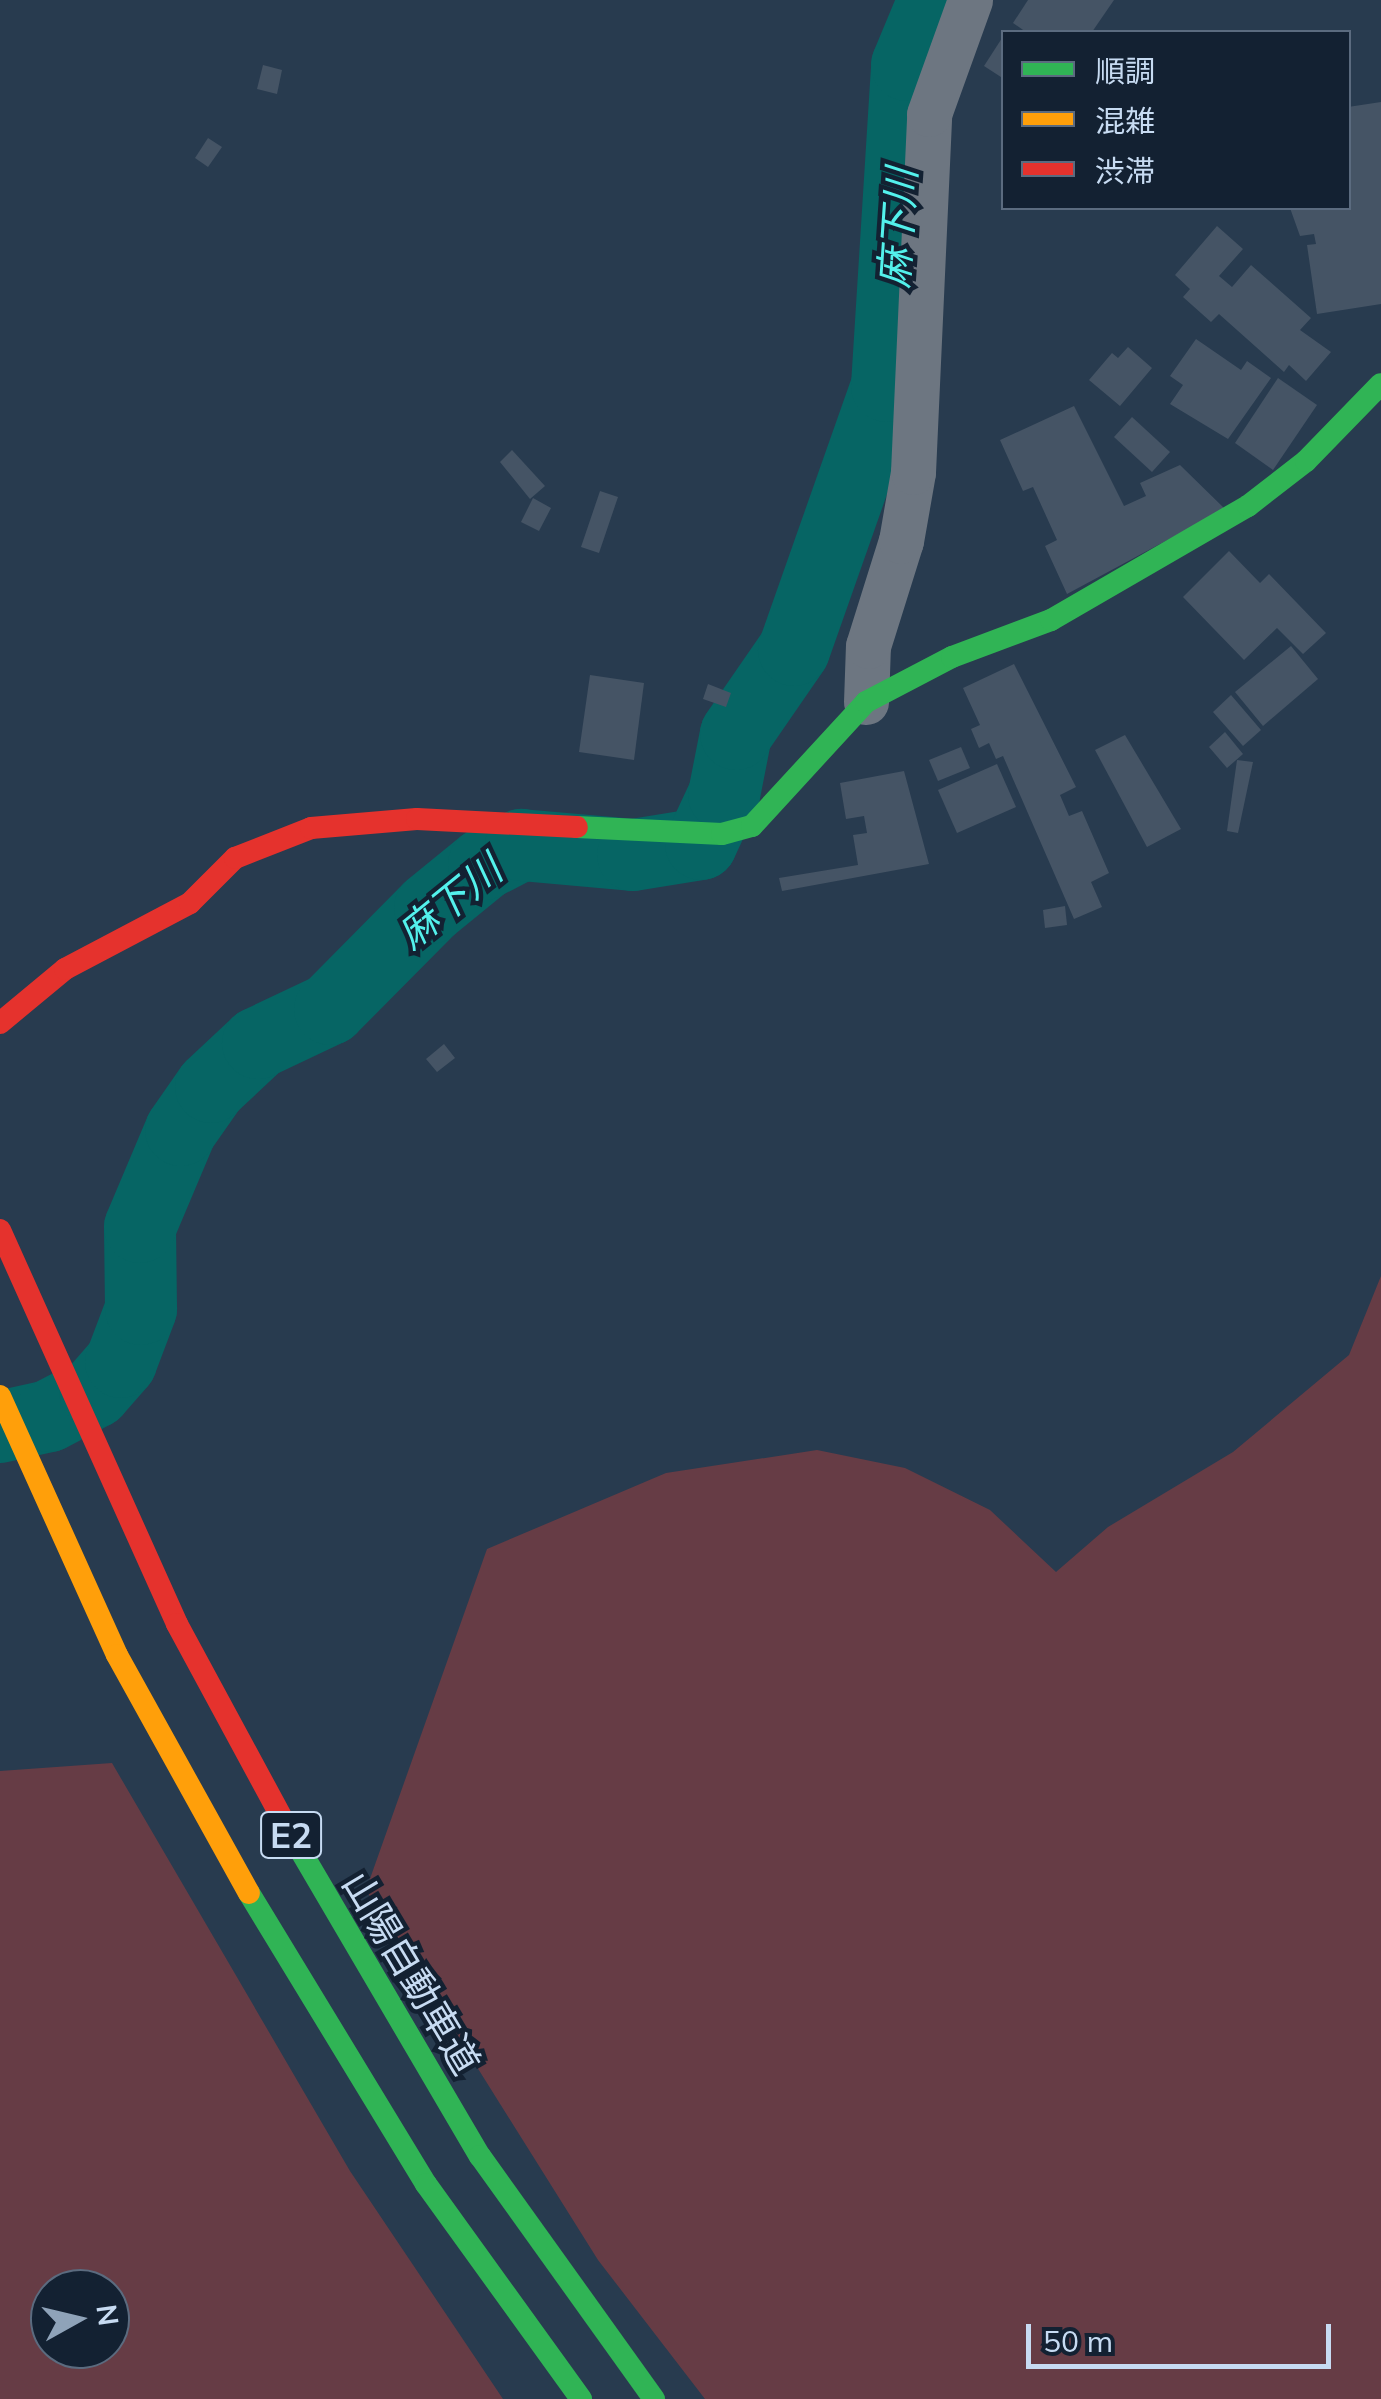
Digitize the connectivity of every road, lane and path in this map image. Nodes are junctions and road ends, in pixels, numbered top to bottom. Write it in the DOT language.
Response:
graph roads {
  1 [pos="970,0"];
  2 [pos="1381,384"];
  3 [pos="866,702"];
  4 [pos="0,1023"];
  5 [pos="0,1230"];
  6 [pos="0,1396"];
  7 [pos="581,2399"];
  8 [pos="654,2399"];
  1 -- 3 [label="street"];
  2 -- 3 [label="main road"];
  3 -- 4 [label="main road"];
  5 -- 8 [label="main road, 山陽自動車道 / E2"];
  6 -- 7 [label="main road, E2"];
}
